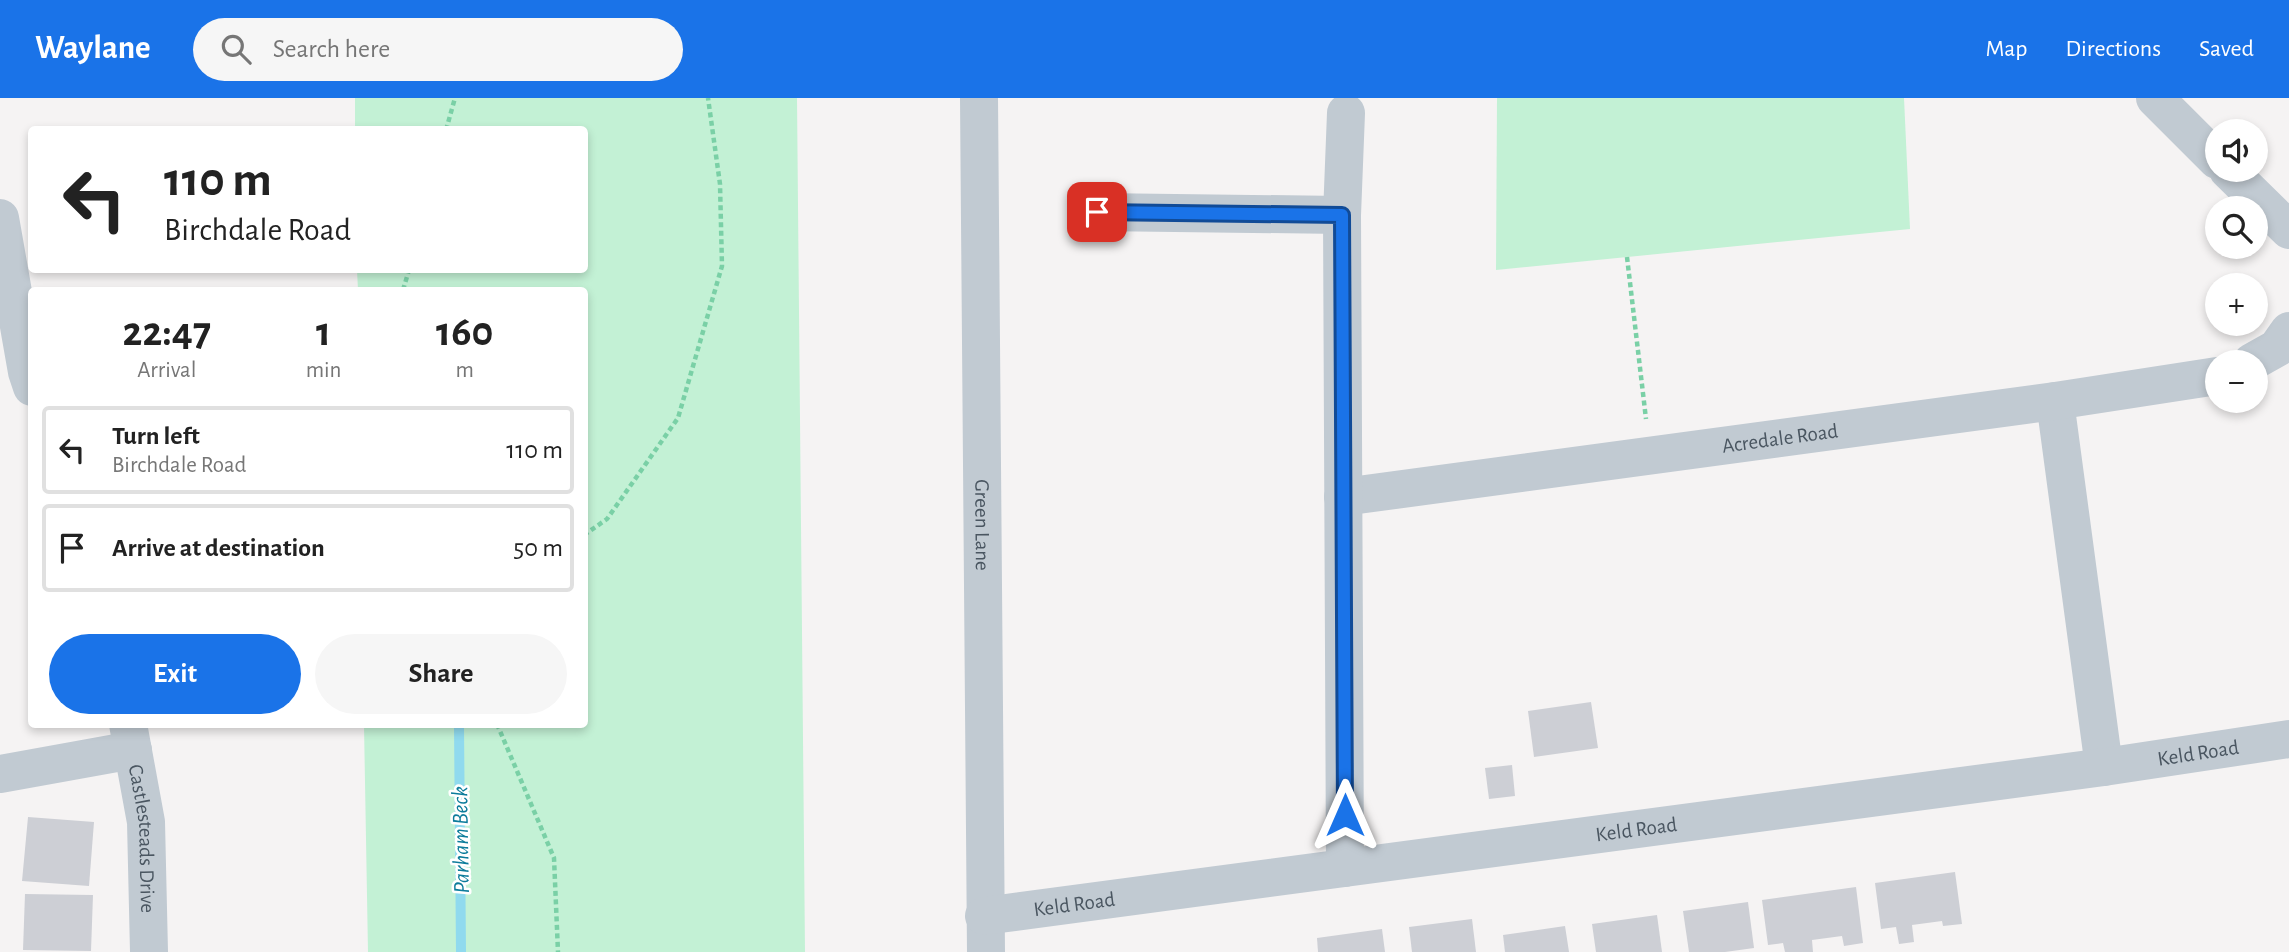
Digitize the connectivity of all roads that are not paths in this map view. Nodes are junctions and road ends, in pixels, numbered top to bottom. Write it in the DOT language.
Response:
graph roads {
  1 [pos="979,98"];
  2 [pos="2155,98"];
  3 [pos="1346,114"];
  4 [pos="2205,148"];
  5 [pos="2240,182"];
  6 [pos="1097,212"];
  7 [pos="1342,215"];
  8 [pos="0,218"];
  9 [pos="2289,230"];
  10 [pos="2289,331"];
  11 [pos="2268,353"];
  12 [pos="28,365"];
  13 [pos="2205,378"];
  14 [pos="2055,401"];
  15 [pos="1343,496"];
  16 [pos="131,737"];
  17 [pos="2289,739"];
  18 [pos="2104,767"];
  19 [pos="0,774"];
  20 [pos="1345,868"];
  21 [pos="985,934"];
  22 [pos="149,952"];
  1 -- 21 [label="street, Green Lane"];
  2 -- 4 [label="street"];
  3 -- 7 [label="street"];
  5 -- 9 [label="street"];
  6 -- 7 [label="street"];
  7 -- 15 [label="street"];
  8 -- 12 [label="street"];
  10 -- 11 [label="street"];
  13 -- 14 [label="street, Acredale Road"];
  14 -- 15 [label="street, Acredale Road"];
  14 -- 18 [label="street"];
  15 -- 20 [label="street"];
  16 -- 19 [label="street"];
  16 -- 22 [label="street, Castlesteads Drive"];
  17 -- 18 [label="street, Keld Road"];
  18 -- 20 [label="street, Keld Road"];
  20 -- 21 [label="street, Keld Road"];
}
